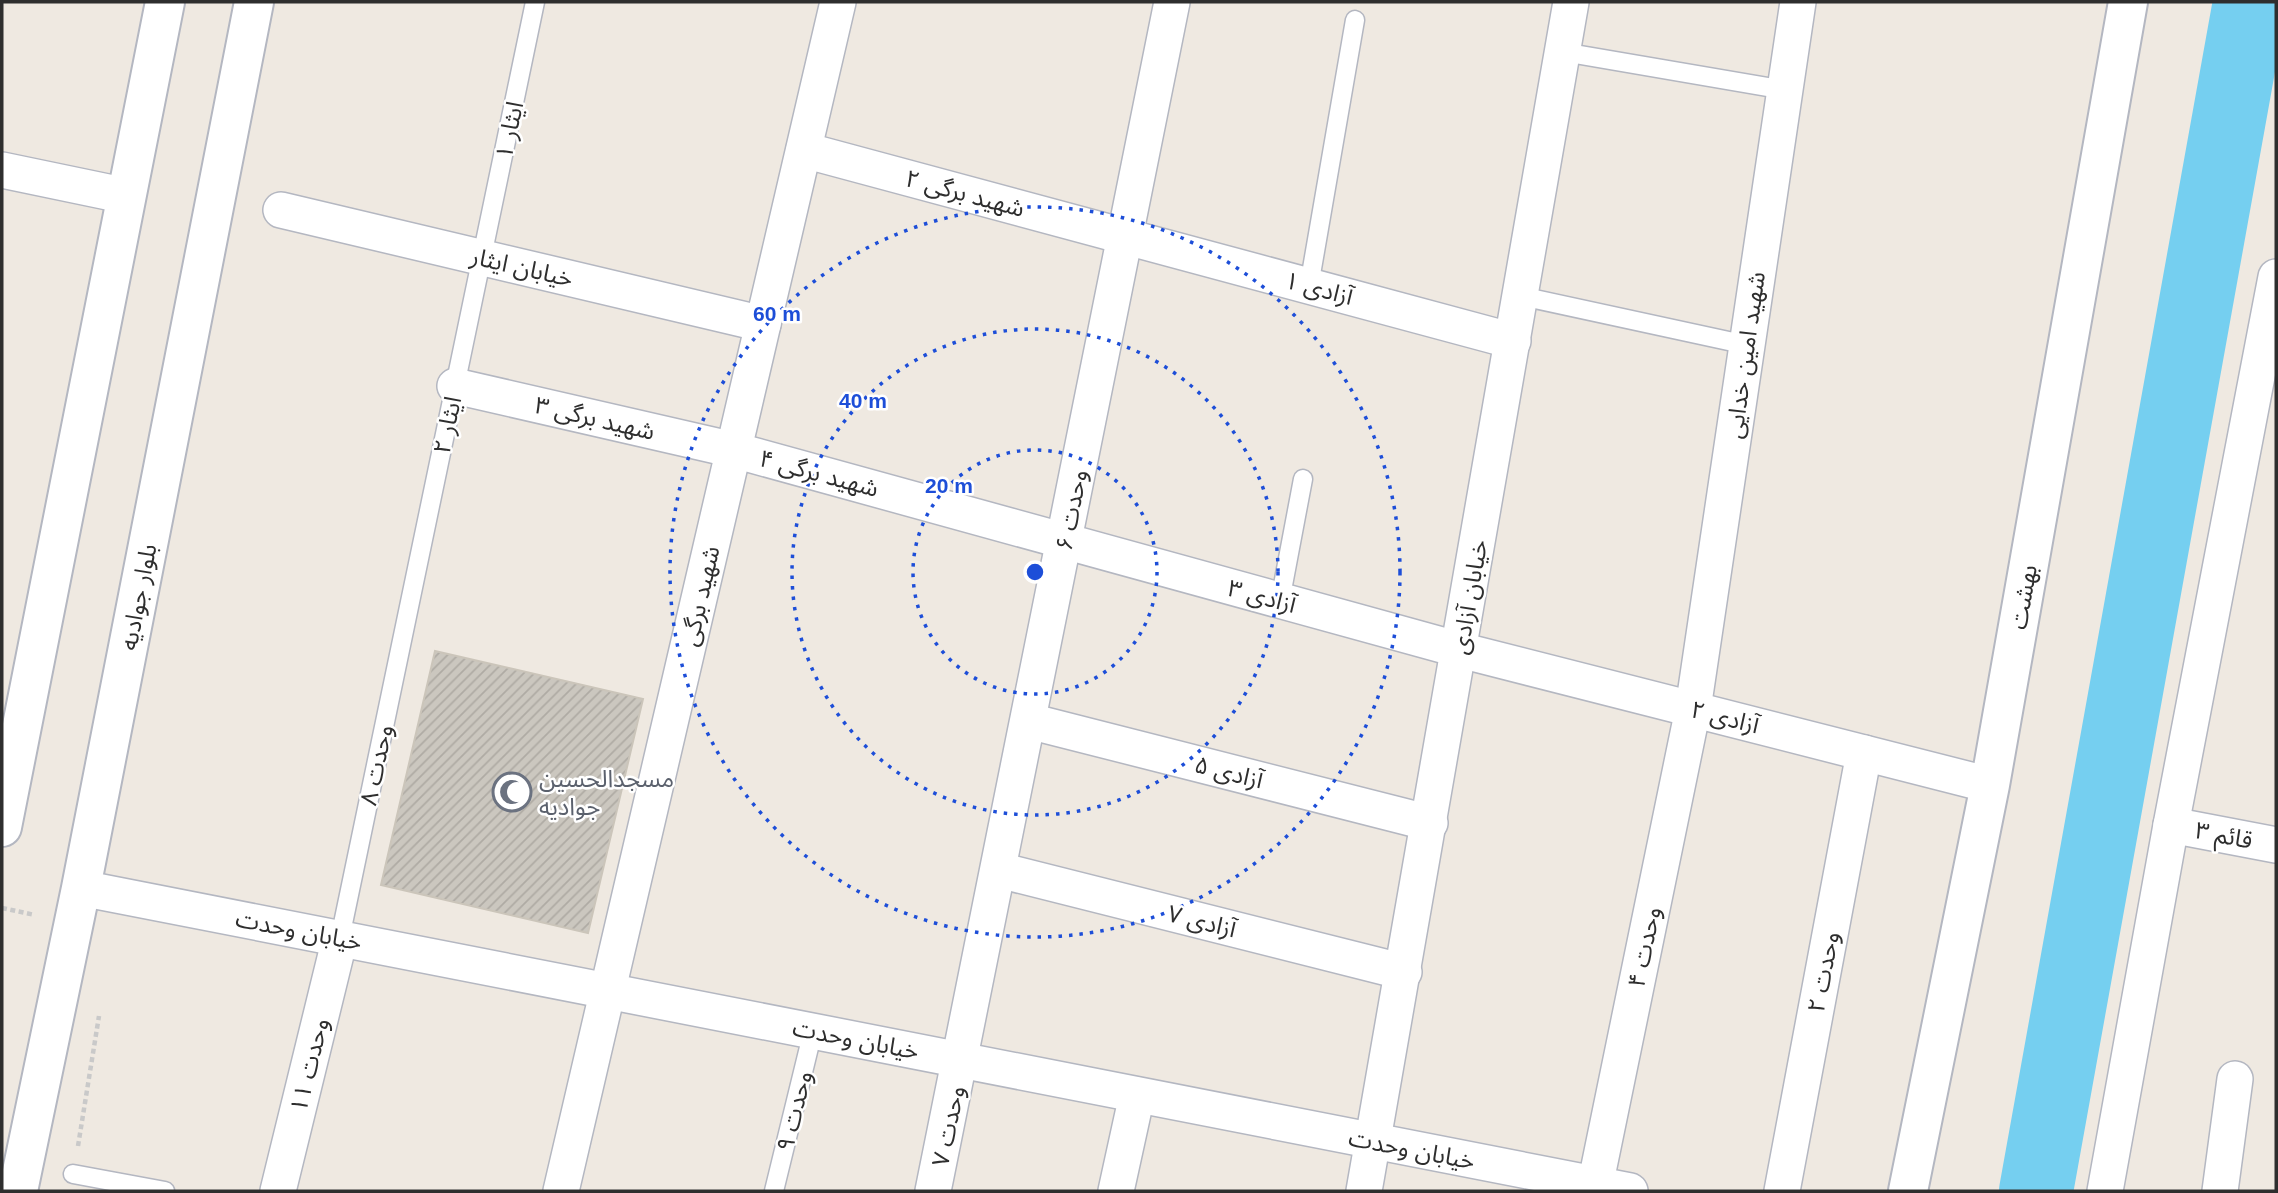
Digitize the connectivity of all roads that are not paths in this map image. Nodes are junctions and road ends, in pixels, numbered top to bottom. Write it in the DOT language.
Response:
graph roads {
  1 [pos="165,2"];
  2 [pos="254,2"];
  3 [pos="535,2"];
  4 [pos="838,2"];
  5 [pos="1172,2"];
  6 [pos="1571,2"];
  7 [pos="1798,2"];
  8 [pos="2128,2"];
  9 [pos="1355,20"];
  10 [pos="1563,52"];
  11 [pos="1784,89"];
  12 [pos="804,150"];
  13 [pos="2,170"];
  14 [pos="127,196"];
  15 [pos="281,210"];
  16 [pos="1125,236"];
  17 [pos="482,258"];
  18 [pos="2276,276"];
  19 [pos="1309,286"];
  20 [pos="1521,296"];
  21 [pos="763,324"];
  22 [pos="1513,341"];
  23 [pos="1746,345"];
  24 [pos="455,386"];
  25 [pos="2264,409"];
  26 [pos="734,450"];
  27 [pos="1303,479"];
  28 [pos="1066,541"];
  29 [pos="412,592"];
  30 [pos="1280,601"];
  31 [pos="1460,650"];
  32 [pos="1693,709"];
  33 [pos="1029,721"];
  34 [pos="1864,753"];
  35 [pos="1990,785"];
  36 [pos="1430,823"];
  37 [pos="2171,825"];
  38 [pos="2,827"];
  39 [pos="2276,845"];
  40 [pos="999,870"];
  41 [pos="81,888"];
  42 [pos="340,938"];
  43 [pos="1404,972"];
  44 [pos="608,991"];
  45 [pos="813,1031"];
  46 [pos="962,1060"];
  47 [pos="2235,1079"];
  48 [pos="1137,1095"];
  49 [pos="1375,1142"];
  50 [pos="74,1174"];
  51 [pos="1595,1188"];
  52 [pos="18,1191"];
  53 [pos="165,1191"];
  54 [pos="278,1191"];
  55 [pos="561,1191"];
  56 [pos="774,1191"];
  57 [pos="933,1191"];
  58 [pos="1116,1191"];
  59 [pos="1364,1191"];
  60 [pos="1630,1191"];
  61 [pos="1782,1191"];
  62 [pos="1908,1191"];
  63 [pos="2105,1191"];
  64 [pos="2220,1191"];
  1 -- 14 [label="main road"];
  2 -- 41 [label="main road, بلوار جوادیه"];
  3 -- 17 [label="lane, ایثار ۱"];
  4 -- 12 [label="street, شهید برگی"];
  5 -- 16 [label="street, وحدت ۶"];
  6 -- 10 [label="street, خیابان آزادی"];
  7 -- 11 [label="street, شهید امین خدایی"];
  8 -- 35 [label="main road, بهشت"];
  9 -- 19 [label="lane"];
  10 -- 11 [label="lane"];
  10 -- 20 [label="street, خیابان آزادی"];
  11 -- 23 [label="street, شهید امین خدایی"];
  12 -- 16 [label="street, شهید برگی ۲"];
  12 -- 21 [label="street, شهید برگی"];
  13 -- 14 [label="street"];
  14 -- 38 [label="main road"];
  15 -- 17 [label="street, خیابان ایثار"];
  16 -- 19 [label="street, آزادی ۱"];
  16 -- 28 [label="street, وحدت ۶"];
  17 -- 21 [label="street, خیابان ایثار"];
  17 -- 24 [label="lane, ایثار ۲"];
  18 -- 25 [label="street"];
  19 -- 22 [label="street, آزادی ۱"];
  20 -- 22 [label="street, خیابان آزادی"];
  20 -- 23 [label="lane"];
  21 -- 26 [label="street, شهید برگی"];
  22 -- 31 [label="street, خیابان آزادی"];
  23 -- 32 [label="street, شهید امین خدایی"];
  24 -- 26 [label="street, شهید برگی ۳"];
  24 -- 29 [label="lane, ایثار ۲"];
  25 -- 37 [label="street"];
  26 -- 28 [label="street, شهید برگی ۴"];
  26 -- 44 [label="street, شهید برگی"];
  27 -- 30 [label="lane"];
  28 -- 30 [label="street, آزادی ۳"];
  28 -- 33 [label="street, وحدت ۶"];
  29 -- 42 [label="lane, وحدت ۸"];
  30 -- 31 [label="street, آزادی ۳"];
  31 -- 32 [label="street, آزادی ۲"];
  31 -- 36 [label="street, خیابان آزادی"];
  32 -- 34 [label="street, آزادی ۲"];
  32 -- 51 [label="street, وحدت ۴"];
  33 -- 36 [label="street, آزادی ۵"];
  33 -- 40 [label="street, وحدت ۶"];
  34 -- 35 [label="street, آزادی ۲"];
  34 -- 61 [label="street, وحدت ۲"];
  35 -- 62 [label="main road, بهشت"];
  36 -- 43 [label="street, خیابان آزادی"];
  37 -- 39 [label="street, قائم ۳"];
  37 -- 63 [label="street"];
  40 -- 43 [label="street, آزادی ۷"];
  40 -- 46 [label="street, وحدت ۶"];
  41 -- 42 [label="street, خیابان وحدت"];
  41 -- 52 [label="main road, بلوار جوادیه"];
  42 -- 44 [label="street, خیابان وحدت"];
  42 -- 54 [label="street, وحدت ۱۱"];
  43 -- 49 [label="street, خیابان آزادی"];
  44 -- 45 [label="street, خیابان وحدت"];
  44 -- 55 [label="street, شهید برگی"];
  45 -- 46 [label="street, خیابان وحدت"];
  45 -- 56 [label="lane, وحدت ۹"];
  46 -- 48 [label="street, خیابان وحدت"];
  46 -- 57 [label="street, وحدت ۷"];
  47 -- 64 [label="street"];
  48 -- 49 [label="street, خیابان وحدت"];
  48 -- 58 [label="street"];
  49 -- 51 [label="street, خیابان وحدت"];
  49 -- 59 [label="street, خیابان آزادی"];
  50 -- 53 [label="lane"];
  51 -- 60 [label="street, خیابان وحدت"];
}
